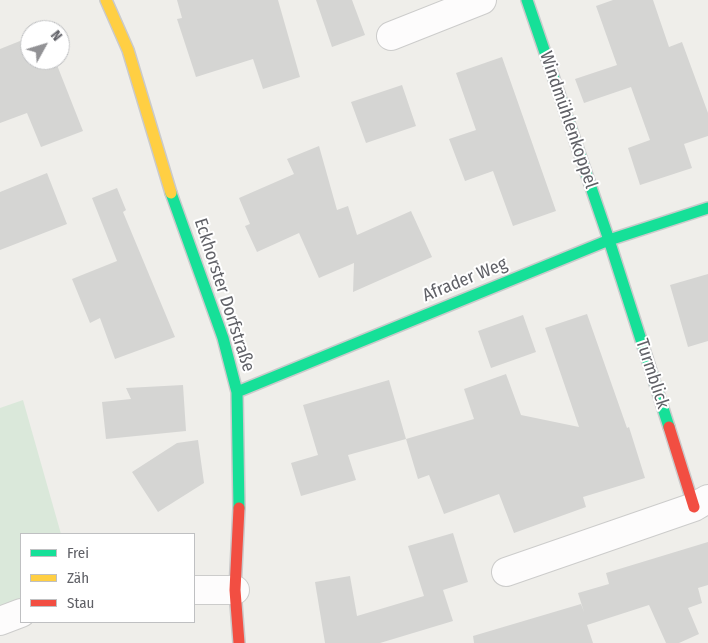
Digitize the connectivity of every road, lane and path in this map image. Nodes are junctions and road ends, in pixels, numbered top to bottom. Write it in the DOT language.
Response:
graph roads {
  1 [pos="106,0"];
  2 [pos="482,0"];
  3 [pos="526,0"];
  4 [pos="391,36"];
  5 [pos="708,208"];
  6 [pos="609,240"];
  7 [pos="237,392"];
  8 [pos="701,503"];
  9 [pos="506,572"];
  10 [pos="195,590"];
  11 [pos="235,590"];
  12 [pos="20,613"];
  13 [pos="0,622"];
  14 [pos="239,643"];
  1 -- 7 [label="street, Eckhorster Dorfstraße"];
  2 -- 4 [label="street"];
  3 -- 6 [label="street, Windmühlenkoppel"];
  5 -- 6 [label="street, Afrader Weg"];
  6 -- 7 [label="street, Afrader Weg"];
  6 -- 8 [label="street, Turmblick"];
  7 -- 11 [label="street, Eckhorster Dorfstraße"];
  8 -- 9 [label="street, Turmblick"];
  10 -- 11 [label="street"];
  11 -- 14 [label="street, Eckhorster Dorfstraße"];
  12 -- 13 [label="street"];
}
